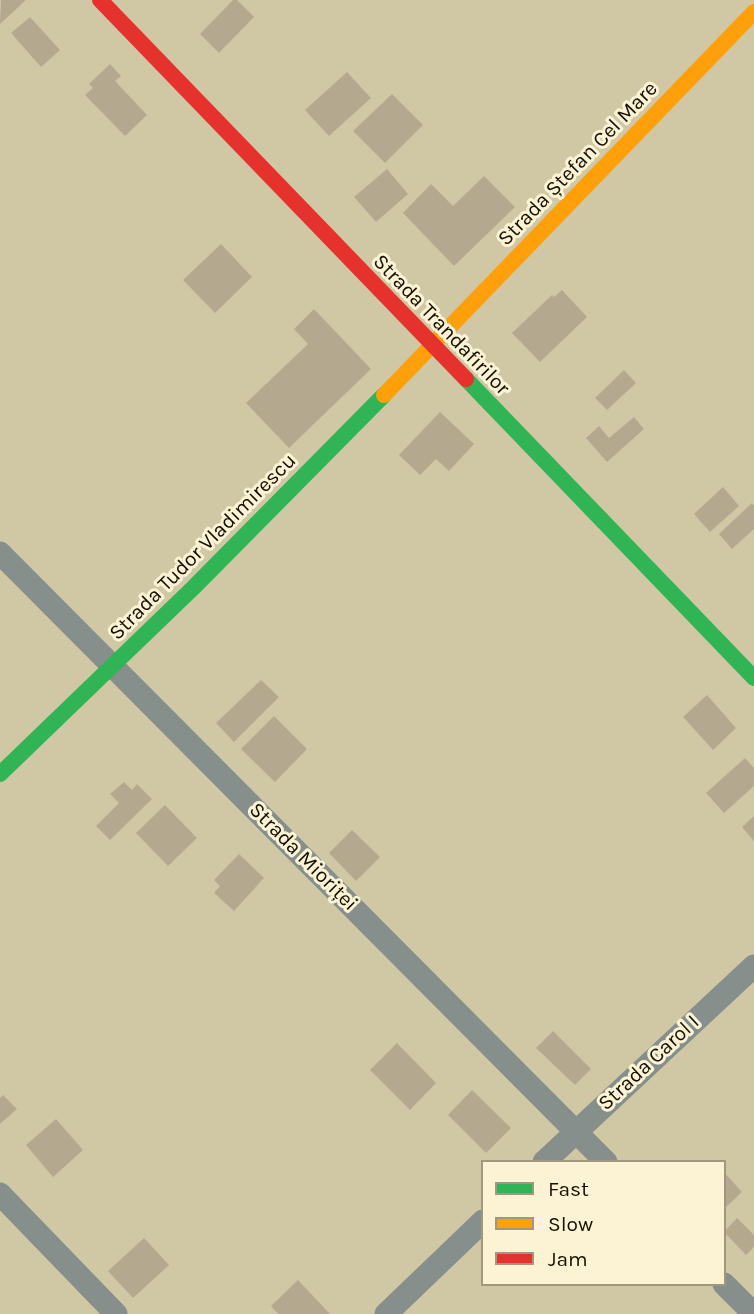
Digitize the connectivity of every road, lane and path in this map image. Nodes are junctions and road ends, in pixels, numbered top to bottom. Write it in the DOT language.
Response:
graph roads {
  1 [pos="100,0"];
  2 [pos="754,12"];
  3 [pos="432,347"];
  4 [pos="0,553"];
  5 [pos="112,668"];
  6 [pos="754,678"];
  7 [pos="0,774"];
  8 [pos="754,966"];
  9 [pos="577,1131"];
  10 [pos="546,1160"];
  11 [pos="604,1160"];
  12 [pos="0,1194"];
  13 [pos="481,1223"];
  14 [pos="726,1286"];
  15 [pos="116,1314"];
  16 [pos="386,1314"];
  17 [pos="754,1314"];
  1 -- 3 [label="street, Strada Trandafirilor"];
  2 -- 3 [label="street, Strada Ștefan Cel Mare"];
  3 -- 5 [label="street, Strada Tudor Vladimirescu"];
  3 -- 6 [label="street, Strada Trandafirilor"];
  4 -- 5 [label="street, Strada Mioriței"];
  5 -- 7 [label="street, Strada Tudor Vladimirescu"];
  5 -- 9 [label="street, Strada Mioriței"];
  8 -- 9 [label="street, Strada Carol I"];
  9 -- 10 [label="street, Strada Carol I"];
  9 -- 11 [label="street, Strada Mioriței"];
  12 -- 15 [label="street"];
  13 -- 16 [label="street"];
  14 -- 17 [label="street"];
}
